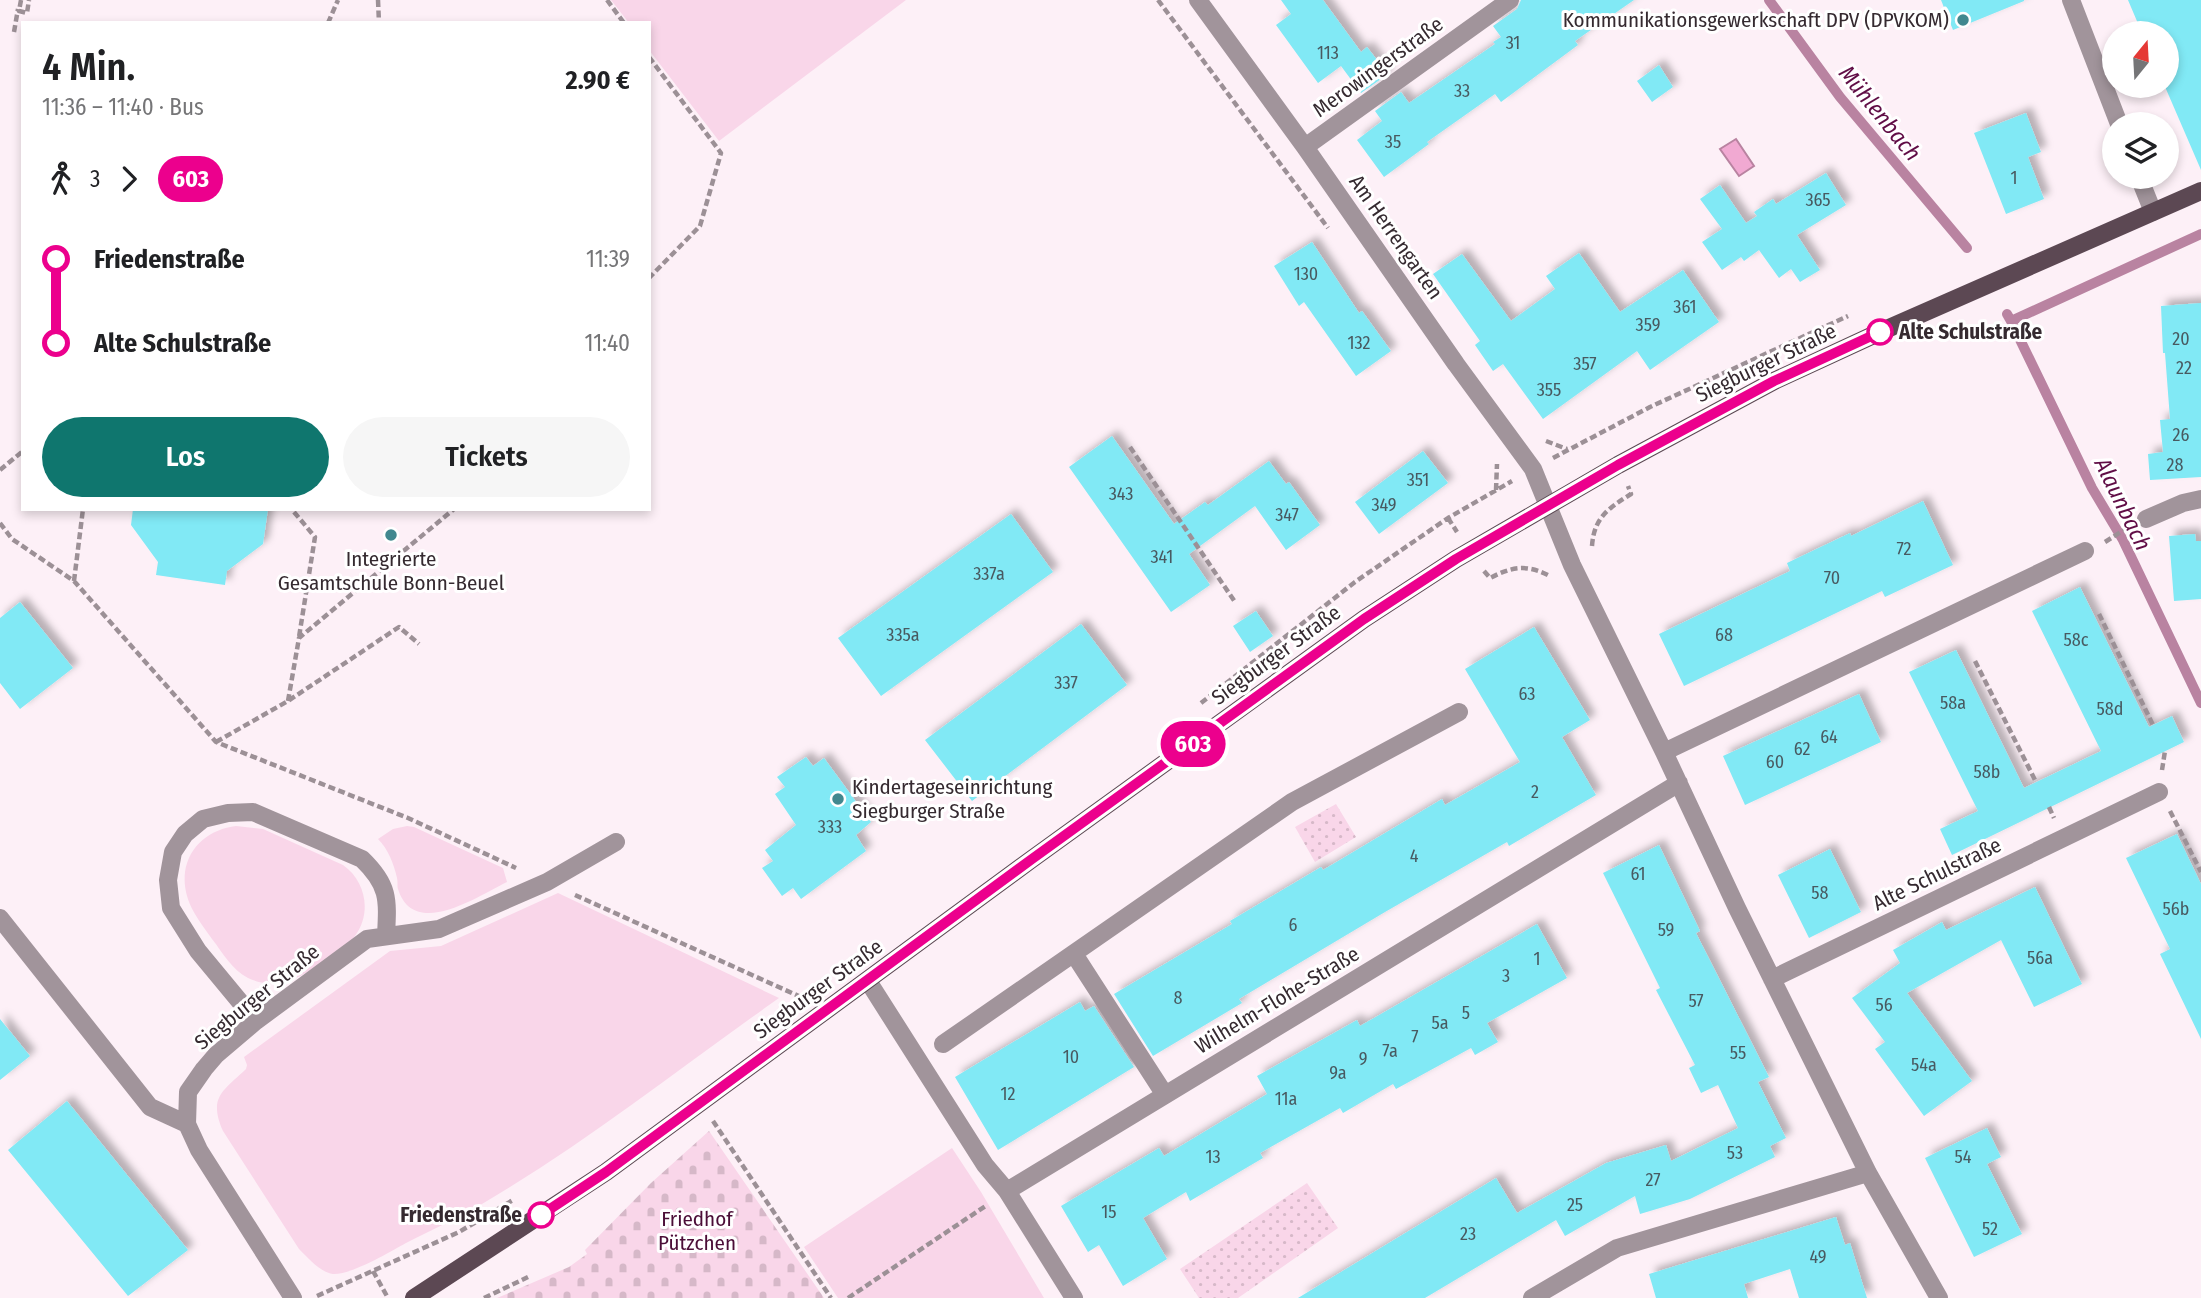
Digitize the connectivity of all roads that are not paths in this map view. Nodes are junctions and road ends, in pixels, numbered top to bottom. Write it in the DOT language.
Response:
graph roads {
  1 [pos="1198,0"];
  2 [pos="1510,0"];
  3 [pos="2071,0"];
  4 [pos="2114,112"];
  5 [pos="1305,147"];
  6 [pos="2144,189"];
  7 [pos="2201,191"];
  8 [pos="2153,212"];
  9 [pos="2201,499"];
  10 [pos="1549,505"];
  11 [pos="2146,519"];
  12 [pos="2085,551"];
  13 [pos="1459,712"];
  14 [pos="1664,752"];
  15 [pos="1679,783"];
  16 [pos="2159,792"];
  17 [pos="616,842"];
  18 [pos="0,918"];
  19 [pos="386,934"];
  20 [pos="1074,954"];
  21 [pos="1772,979"];
  22 [pos="868,981"];
  23 [pos="256,1021"];
  24 [pos="943,1044"];
  25 [pos="1165,1095"];
  26 [pos="187,1124"];
  27 [pos="1867,1173"];
  28 [pos="1007,1191"];
  29 [pos="293,1298"];
  30 [pos="414,1298"];
  31 [pos="1074,1298"];
  32 [pos="1532,1298"];
  33 [pos="1939,1298"];
  1 -- 5 [label="street, Am Herrengarten"];
  2 -- 5 [label="street, Merowingerstraße"];
  3 -- 4 [label="street"];
  5 -- 10 [label="street, Am Herrengarten"];
  6 -- 8 [label="street"];
  7 -- 8 [label="main road, Siegburger Straße"];
  8 -- 10 [label="main road, Siegburger Straße"];
  9 -- 11 [label="street"];
  10 -- 14 [label="street"];
  10 -- 22 [label="main road, Siegburger Straße"];
  12 -- 14 [label="street"];
  13 -- 20 [label="street"];
  14 -- 15 [label="street"];
  15 -- 21 [label="street"];
  15 -- 25 [label="street, Wilhelm-Flohe-Straße"];
  16 -- 21 [label="street, Alte Schulstraße"];
  17 -- 19 [label="street, Siegburger Straße"];
  18 -- 26 [label="street"];
  19 -- 23 [label="street, Siegburger Straße"];
  19 -- 23 [label="street"];
  20 -- 24 [label="street"];
  20 -- 25 [label="street"];
  21 -- 27 [label="street"];
  22 -- 28 [label="street"];
  22 -- 30 [label="main road, Siegburger Straße"];
  23 -- 26 [label="street, Siegburger Straße"];
  25 -- 28 [label="street, Wilhelm-Flohe-Straße"];
  26 -- 29 [label="street"];
  27 -- 32 [label="street"];
  27 -- 33 [label="street"];
  28 -- 31 [label="street"];
}
